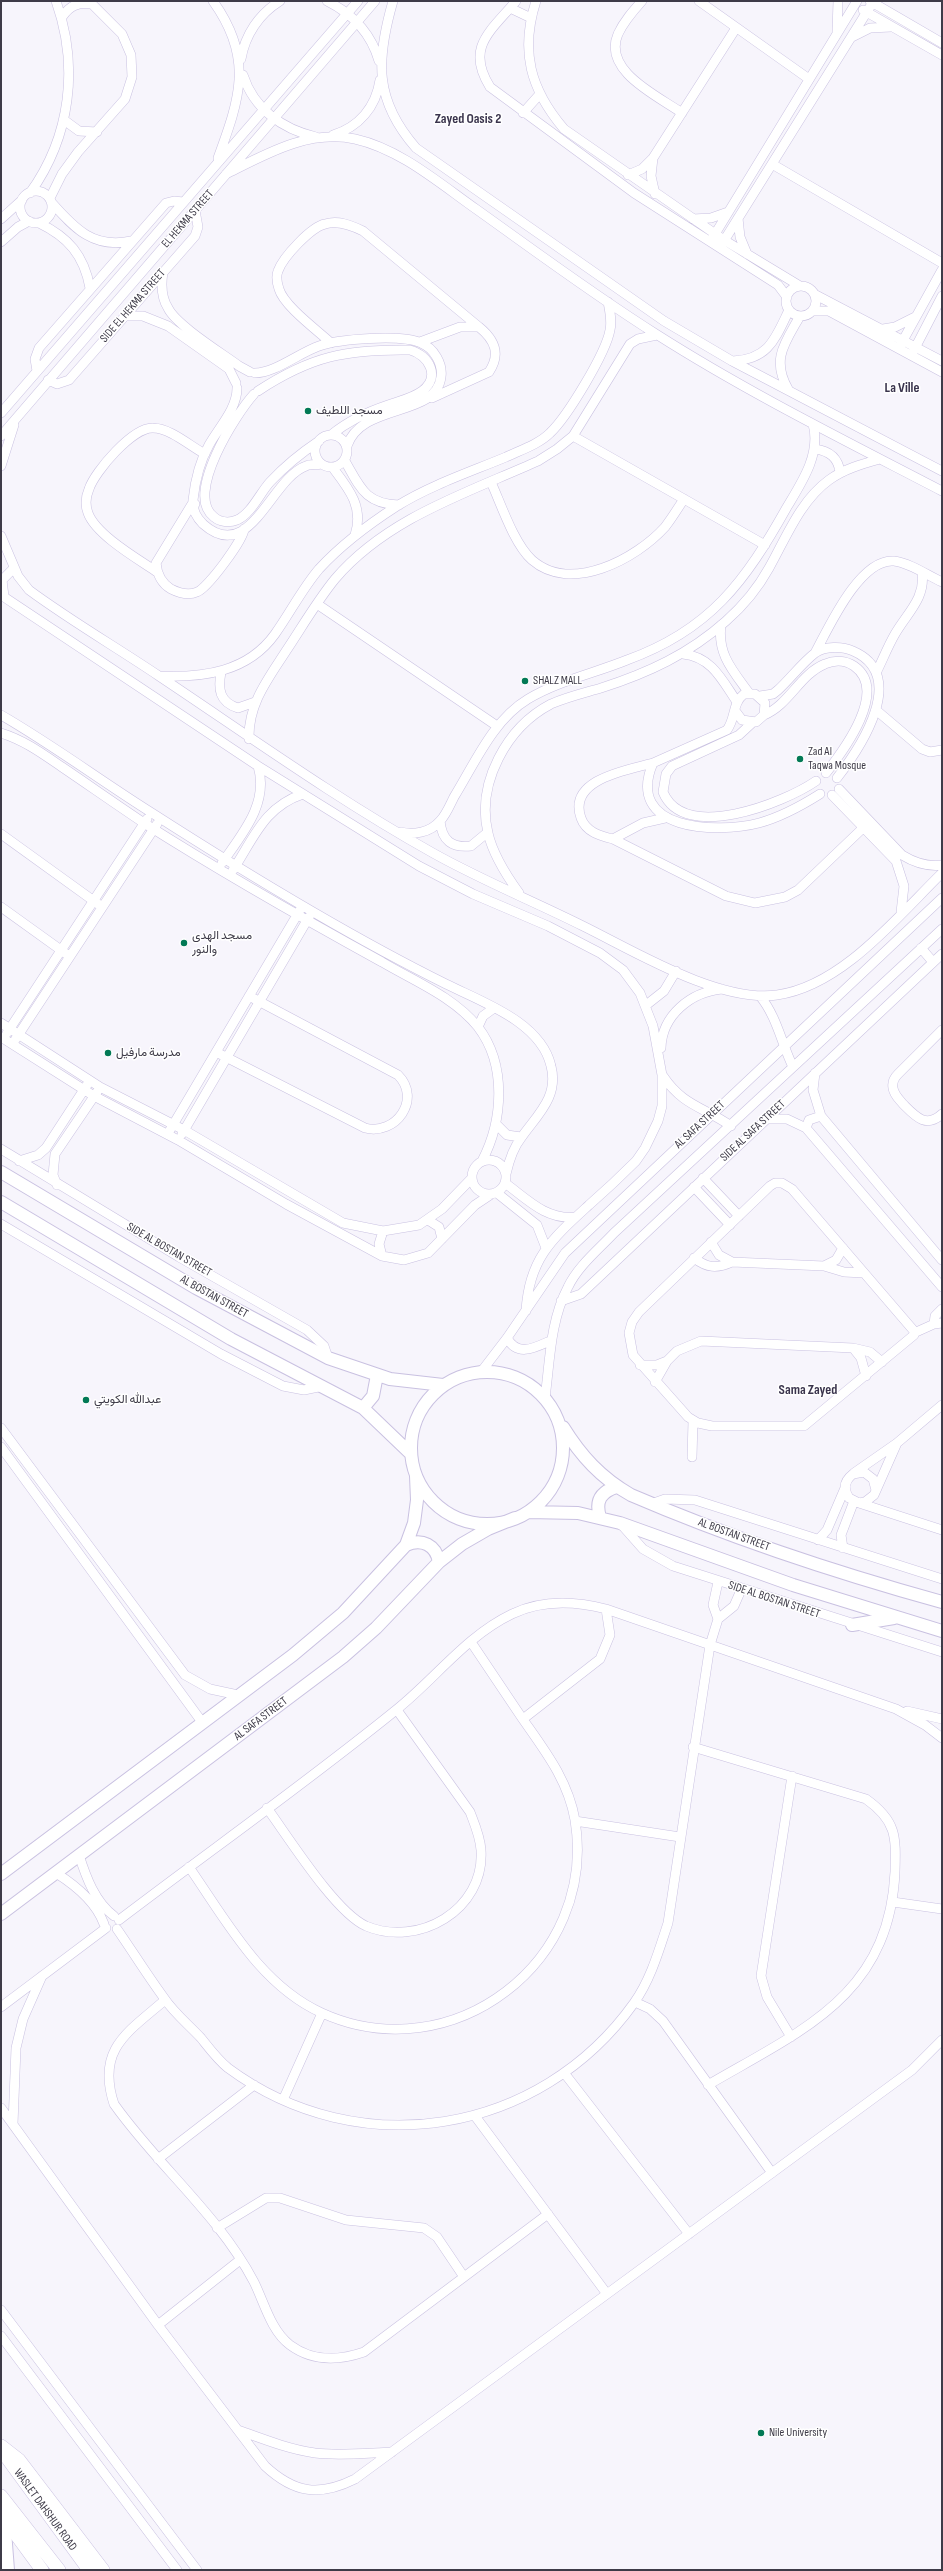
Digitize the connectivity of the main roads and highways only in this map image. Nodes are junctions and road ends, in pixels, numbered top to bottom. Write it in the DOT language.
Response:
graph roads {
  1 [pos="1,2446"];
  2 [pos="1,2450"];
  3 [pos="1,2496"];
  4 [pos="2,2516"];
  5 [pos="42,2570"];
  6 [pos="60,2570"];
  7 [pos="89,2570"];
  8 [pos="103,2570"];
  1 -- 8 [label="main road"];
  2 -- 7 [label="main road, WASLET DAHSHUR ROAD"];
  3 -- 6 [label="main road, WASLET DAHSHUR ROAD"];
  4 -- 5 [label="main road"];
}
